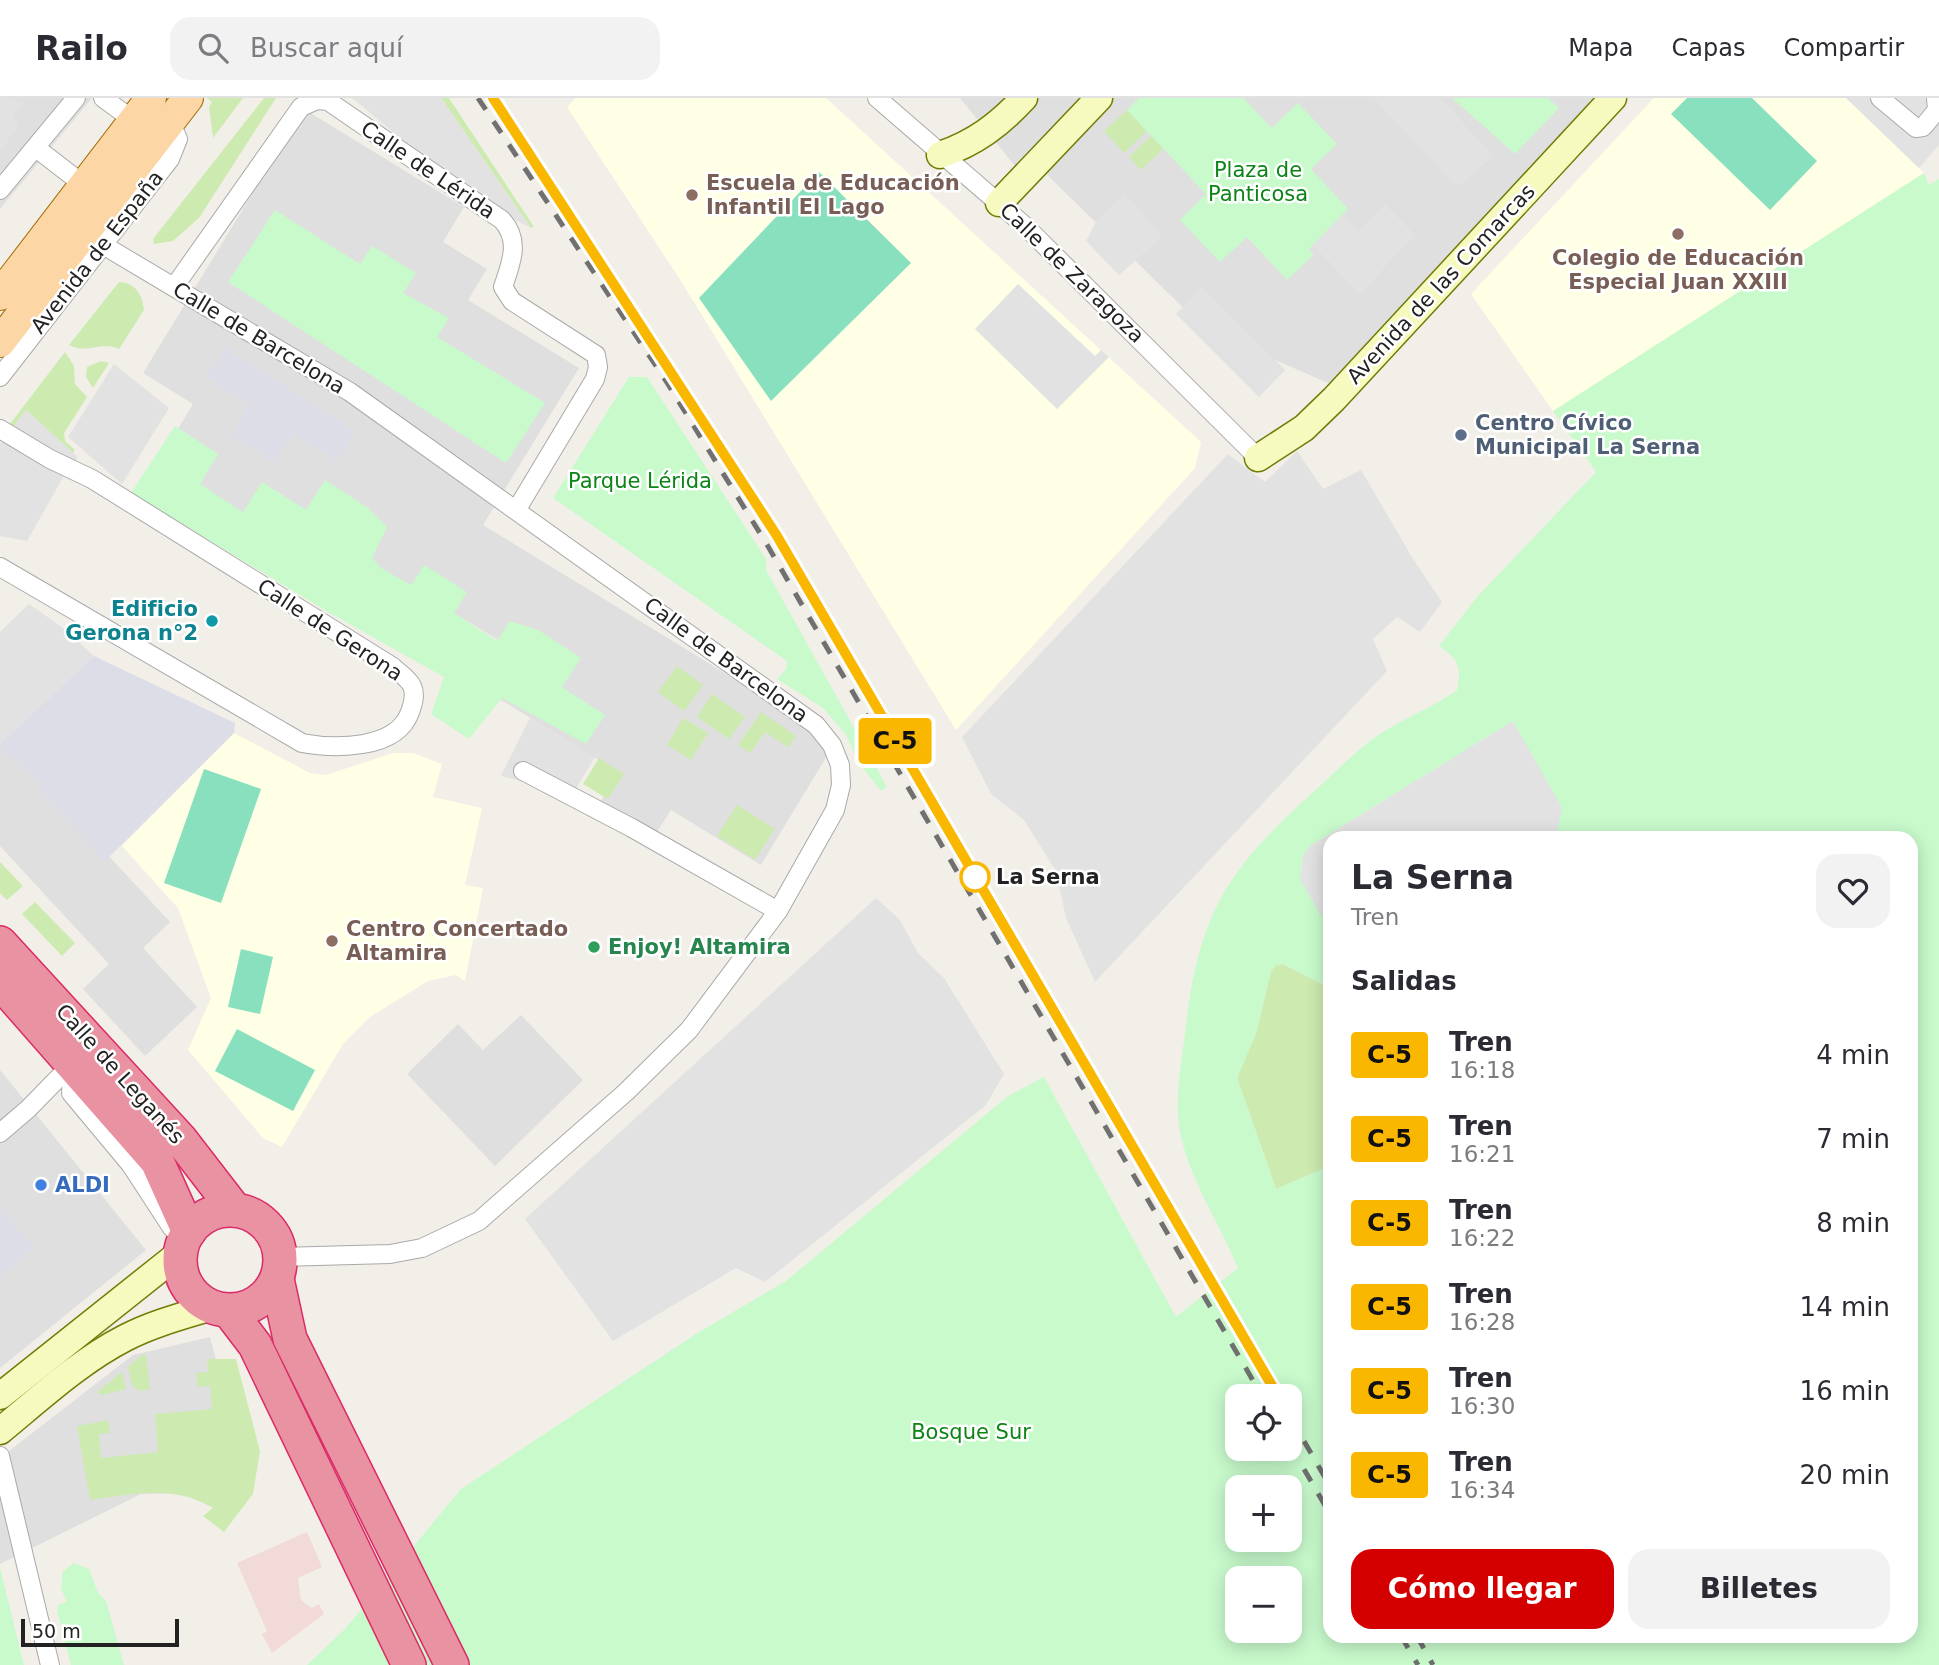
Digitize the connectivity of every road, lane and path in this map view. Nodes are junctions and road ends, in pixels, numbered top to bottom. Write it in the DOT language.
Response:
graph roads {
  1 [pos="76,98"];
  2 [pos="103,98"];
  3 [pos="877,98"];
  4 [pos="1024,98"];
  5 [pos="1100,98"];
  6 [pos="1613,98"];
  7 [pos="1880,98"];
  8 [pos="1936,98"];
  9 [pos="142,109"];
  10 [pos="179,109"];
  11 [pos="36,148"];
  12 [pos="940,155"];
  13 [pos="84,185"];
  14 [pos="0,190"];
  15 [pos="999,203"];
  16 [pos="103,245"];
  17 [pos="174,287"];
  18 [pos="0,295"];
  19 [pos="0,342"];
  20 [pos="0,377"];
  21 [pos="0,429"];
  22 [pos="1258,458"];
  23 [pos="517,509"];
  24 [pos="0,567"];
  25 [pos="523,771"];
  26 [pos="778,911"];
  27 [pos="0,943"];
  28 [pos="0,982"];
  29 [pos="73,1063"];
  30 [pos="0,1133"];
  31 [pos="235,1210"];
  32 [pos="184,1243"];
  33 [pos="279,1268"];
  34 [pos="220,1309"];
  35 [pos="0,1396"];
  36 [pos="0,1431"];
  37 [pos="0,1456"];
  38 [pos="50,1665"];
  39 [pos="409,1665"];
  40 [pos="452,1665"];
  1 -- 11 [label="street"];
  2 -- 9 [label="street"];
  3 -- 12 [label="street, Calle de Zaragoza"];
  4 -- 12 [label="main road"];
  5 -- 15 [label="main road"];
  6 -- 22 [label="main road, Avenida de las Comarcas"];
  7 -- 8 [label="street"];
  9 -- 10 [label="street"];
  9 -- 13 [label="main road"];
  10 -- 16 [label="street, Avenida de España"];
  10 -- 19 [label="main road, Avenida de España"];
  11 -- 13 [label="street"];
  11 -- 14 [label="street"];
  12 -- 15 [label="street, Calle de Zaragoza"];
  13 -- 18 [label="main road"];
  15 -- 22 [label="street, Calle de Zaragoza"];
  16 -- 17 [label="street, Calle de Barcelona"];
  16 -- 20 [label="street, Avenida de España"];
  17 -- 23 [label="street, Calle de Barcelona"];
  17 -- 23 [label="street, Calle de Lérida"];
  21 -- 24 [label="street, Calle de Gerona"];
  23 -- 26 [label="street, Calle de Barcelona"];
  25 -- 26 [label="street"];
  26 -- 33 [label="street, Calle de Barcelona"];
  27 -- 31 [label="highway, Calle de Leganés"];
  28 -- 29 [label="highway, Calle de Leganés"];
  29 -- 30 [label="street"];
  29 -- 32 [label="highway, Calle de Leganés"];
  31 -- 32 [label="highway"];
  31 -- 33 [label="highway"];
  32 -- 34 [label="highway"];
  32 -- 35 [label="main road"];
  33 -- 34 [label="highway"];
  33 -- 40 [label="highway"];
  34 -- 36 [label="main road"];
  34 -- 39 [label="highway"];
  37 -- 38 [label="street"];
}
